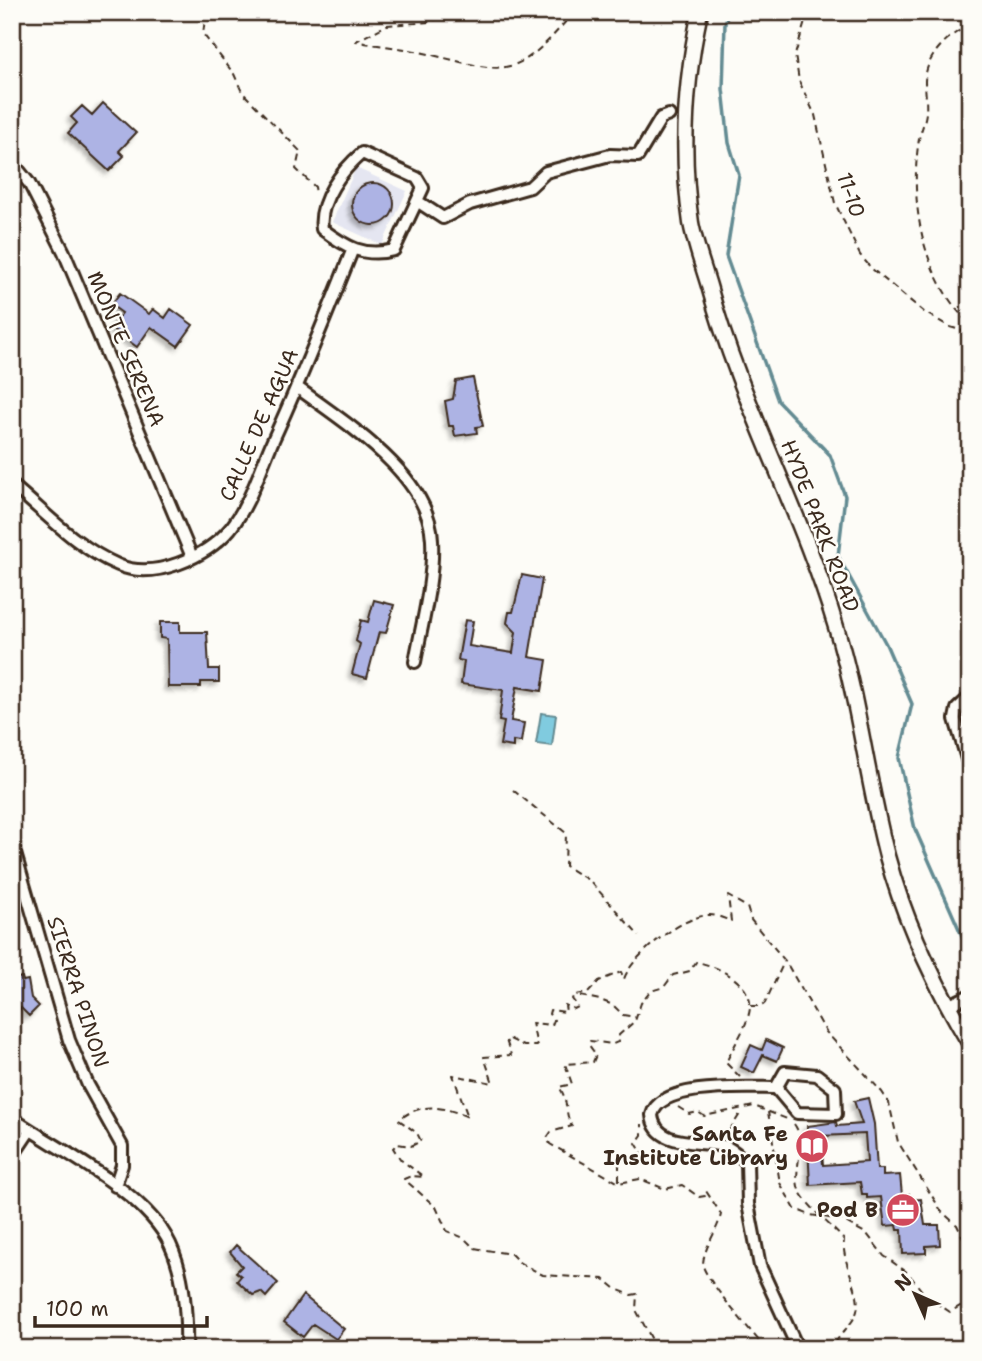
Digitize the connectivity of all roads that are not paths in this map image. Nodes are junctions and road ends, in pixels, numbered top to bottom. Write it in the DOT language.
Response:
graph roads {
  1 [pos="700,12"];
  2 [pos="669,115"];
  3 [pos="12,162"];
  4 [pos="418,201"];
  5 [pos="352,251"];
  6 [pos="298,388"];
  7 [pos="12,485"];
  8 [pos="192,557"];
  9 [pos="415,662"];
  10 [pos="970,697"];
  11 [pos="970,769"];
  12 [pos="12,843"];
  13 [pos="970,995"];
  14 [pos="948,1006"];
  15 [pos="970,1045"];
  16 [pos="776,1088"];
  17 [pos="12,1118"];
  18 [pos="30,1130"];
  19 [pos="12,1157"];
  20 [pos="115,1186"];
  21 [pos="187,1349"];
  22 [pos="798,1349"];
  1 -- 14 [label="main road, HYDE PARK ROAD"];
  2 -- 4 [label="street"];
  3 -- 8 [label="street, MONTE SERENA"];
  4 -- 5 [label="street"];
  4 -- 5 [label="street"];
  5 -- 6 [label="street, CALLE DE AGUA"];
  6 -- 8 [label="street, CALLE DE AGUA"];
  6 -- 9 [label="street"];
  7 -- 8 [label="street, CALLE DE AGUA"];
  10 -- 11 [label="street"];
  12 -- 20 [label="street, SIERRA PINON"];
  13 -- 14 [label="street"];
  14 -- 15 [label="main road, HYDE PARK ROAD"];
  16 -- 16 [label="street"];
  16 -- 22 [label="street"];
  17 -- 18 [label="street"];
  18 -- 19 [label="street"];
  18 -- 20 [label="street"];
  20 -- 21 [label="street"];
}
